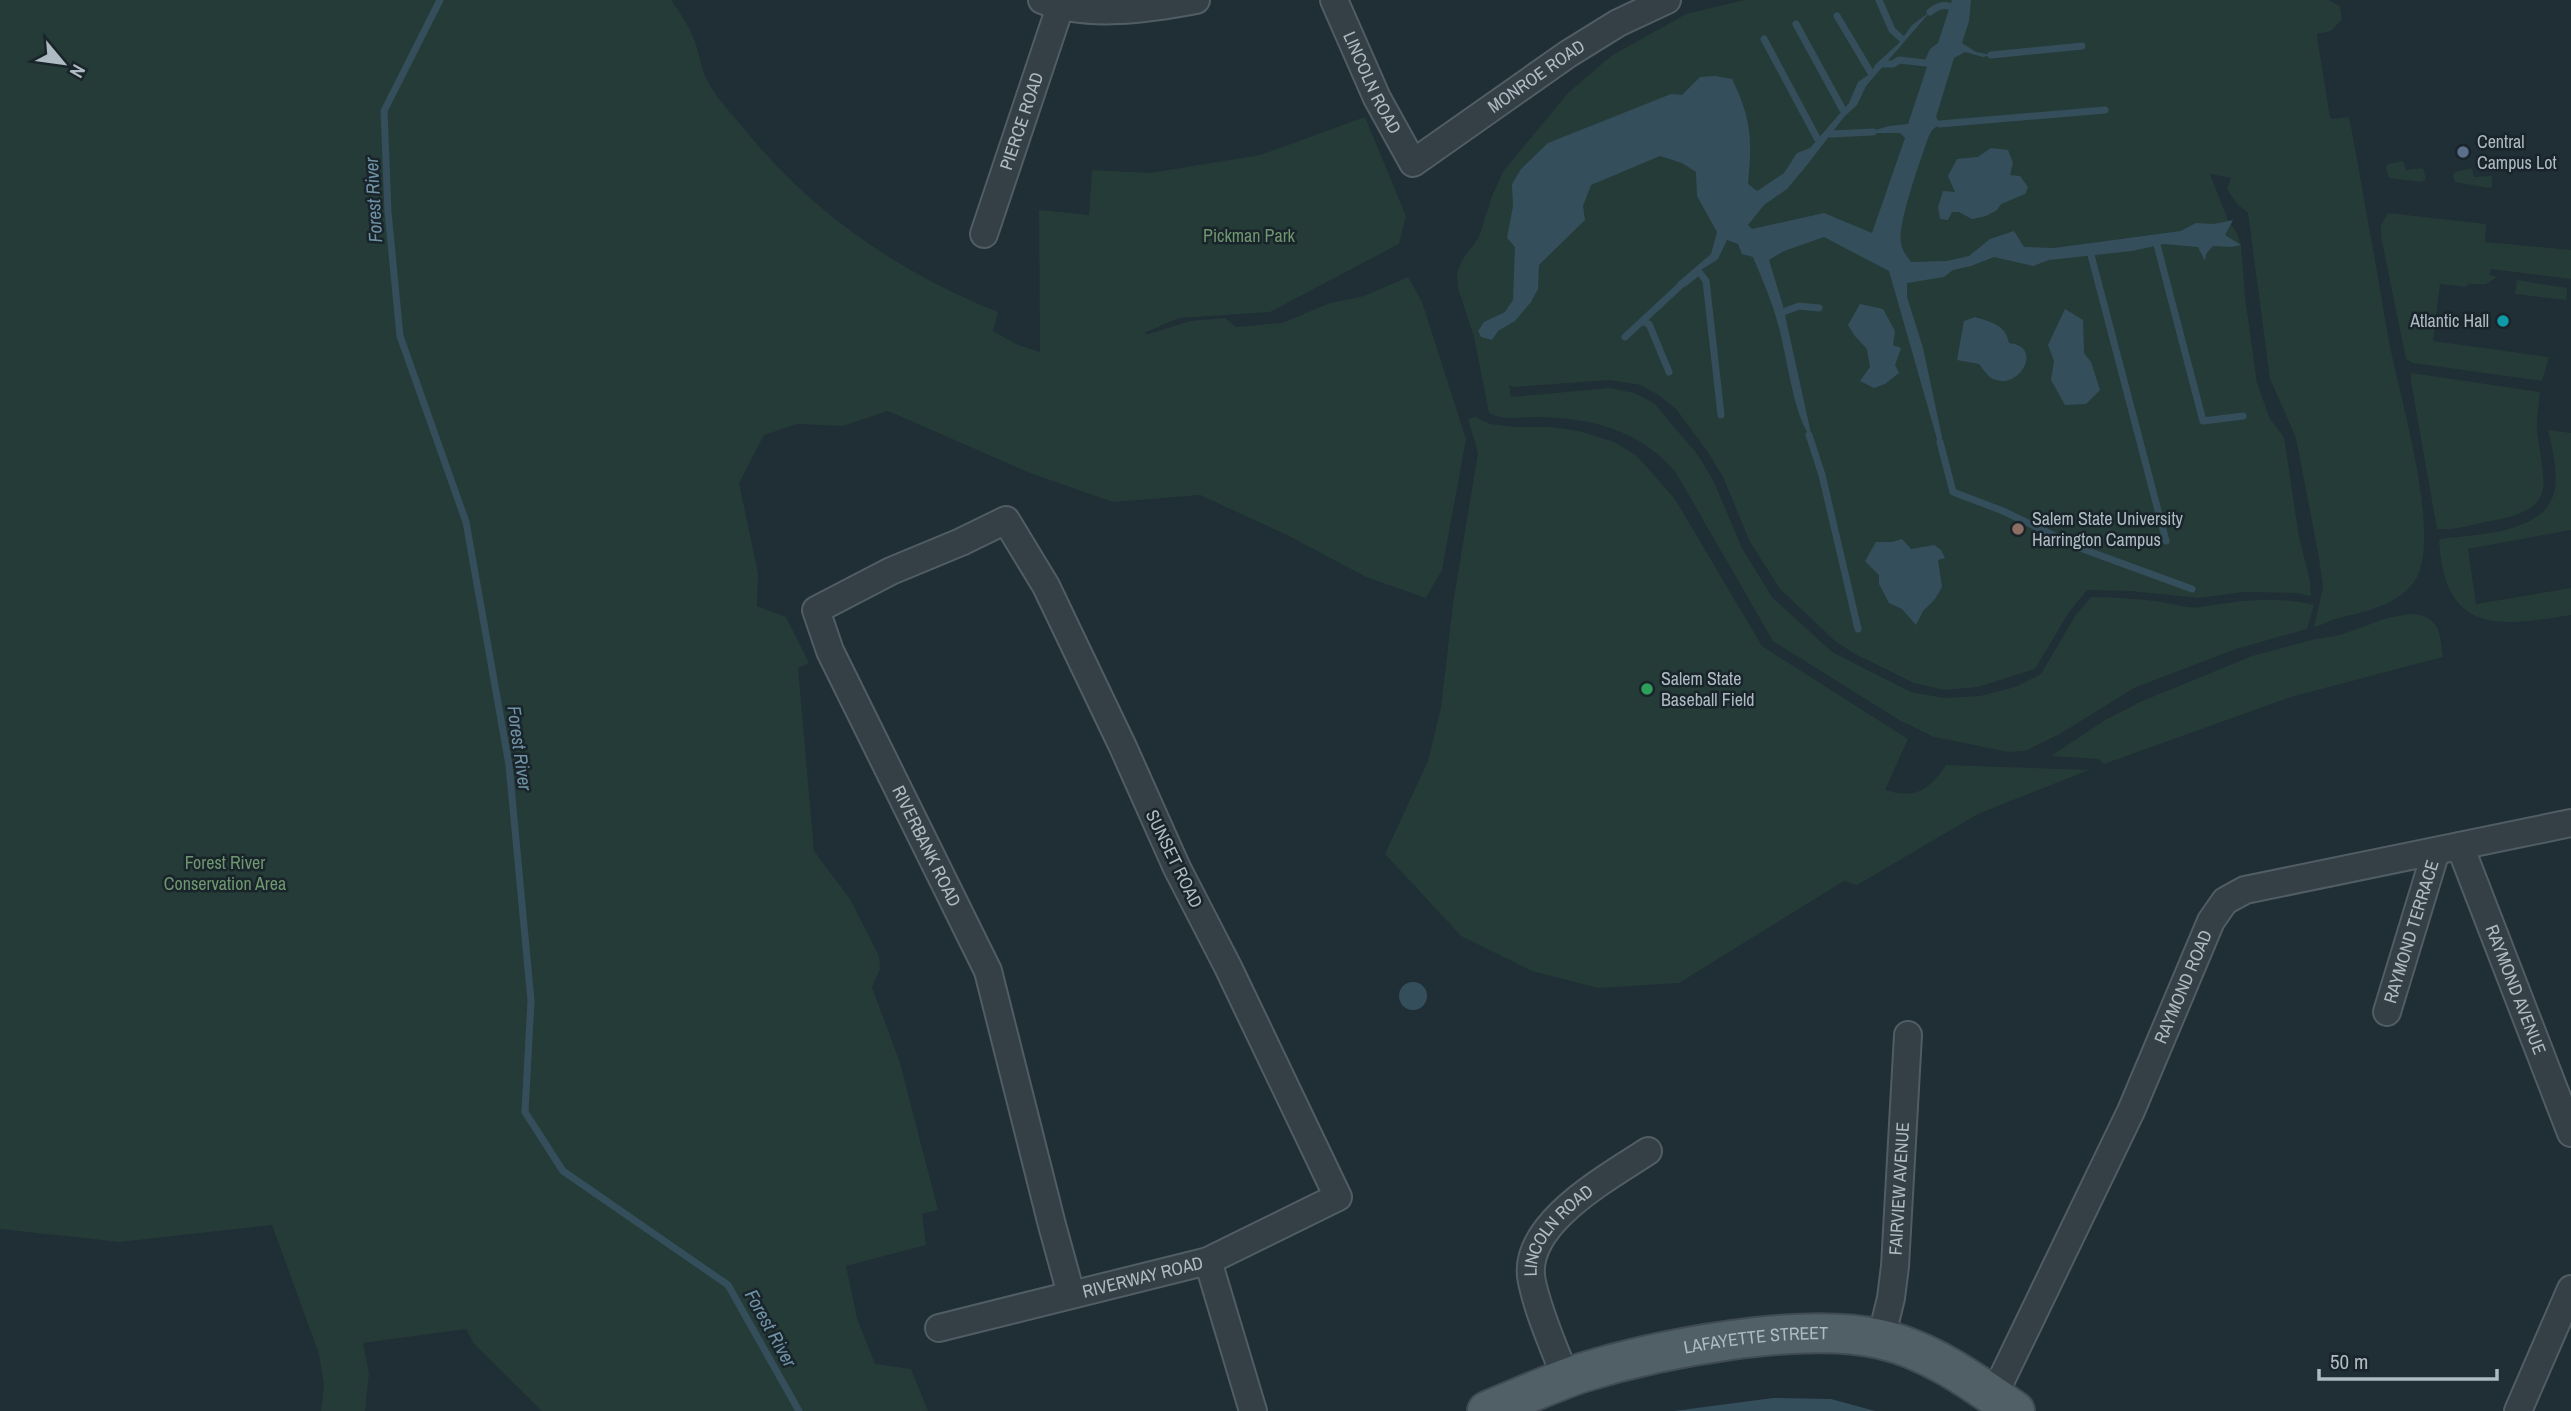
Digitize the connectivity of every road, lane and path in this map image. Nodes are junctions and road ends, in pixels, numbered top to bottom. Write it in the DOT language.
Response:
graph roads {
  1 [pos="1196,0"];
  2 [pos="1334,0"];
  3 [pos="1667,0"];
  4 [pos="1051,4"];
  5 [pos="1413,163"];
  6 [pos="984,234"];
  7 [pos="1006,520"];
  8 [pos="2571,823"];
  9 [pos="2448,848"];
  10 [pos="2387,1012"];
  11 [pos="1908,1035"];
  12 [pos="2571,1133"];
  13 [pos="1648,1151"];
  14 [pos="1335,1199"];
  15 [pos="1208,1261"];
  16 [pos="2571,1289"];
  17 [pos="1071,1294"];
  18 [pos="939,1328"];
  19 [pos="1881,1339"];
  20 [pos="1566,1379"];
  21 [pos="2004,1403"];
  22 [pos="1253,1411"];
  23 [pos="1487,1411"];
  24 [pos="2518,1411"];
  1 -- 4 [label="street"];
  2 -- 5 [label="street, LINCOLN ROAD"];
  3 -- 5 [label="street, MONROE ROAD"];
  4 -- 6 [label="street, PIERCE ROAD"];
  7 -- 14 [label="street, SUNSET ROAD"];
  7 -- 17 [label="street, RIVERBANK ROAD"];
  8 -- 9 [label="street, RAYMOND ROAD"];
  9 -- 10 [label="street, RAYMOND TERRACE"];
  9 -- 12 [label="street, RAYMOND AVENUE"];
  9 -- 21 [label="street, RAYMOND ROAD"];
  11 -- 19 [label="street, FAIRVIEW AVENUE"];
  13 -- 20 [label="street, LINCOLN ROAD"];
  14 -- 15 [label="street, RIVERWAY ROAD"];
  15 -- 17 [label="street, RIVERWAY ROAD"];
  15 -- 22 [label="street"];
  16 -- 24 [label="street"];
  17 -- 18 [label="street, RIVERWAY ROAD"];
  19 -- 20 [label="main road, LAFAYETTE STREET"];
  19 -- 21 [label="main road, LAFAYETTE STREET"];
  20 -- 23 [label="main road, LAFAYETTE STREET"];
}
